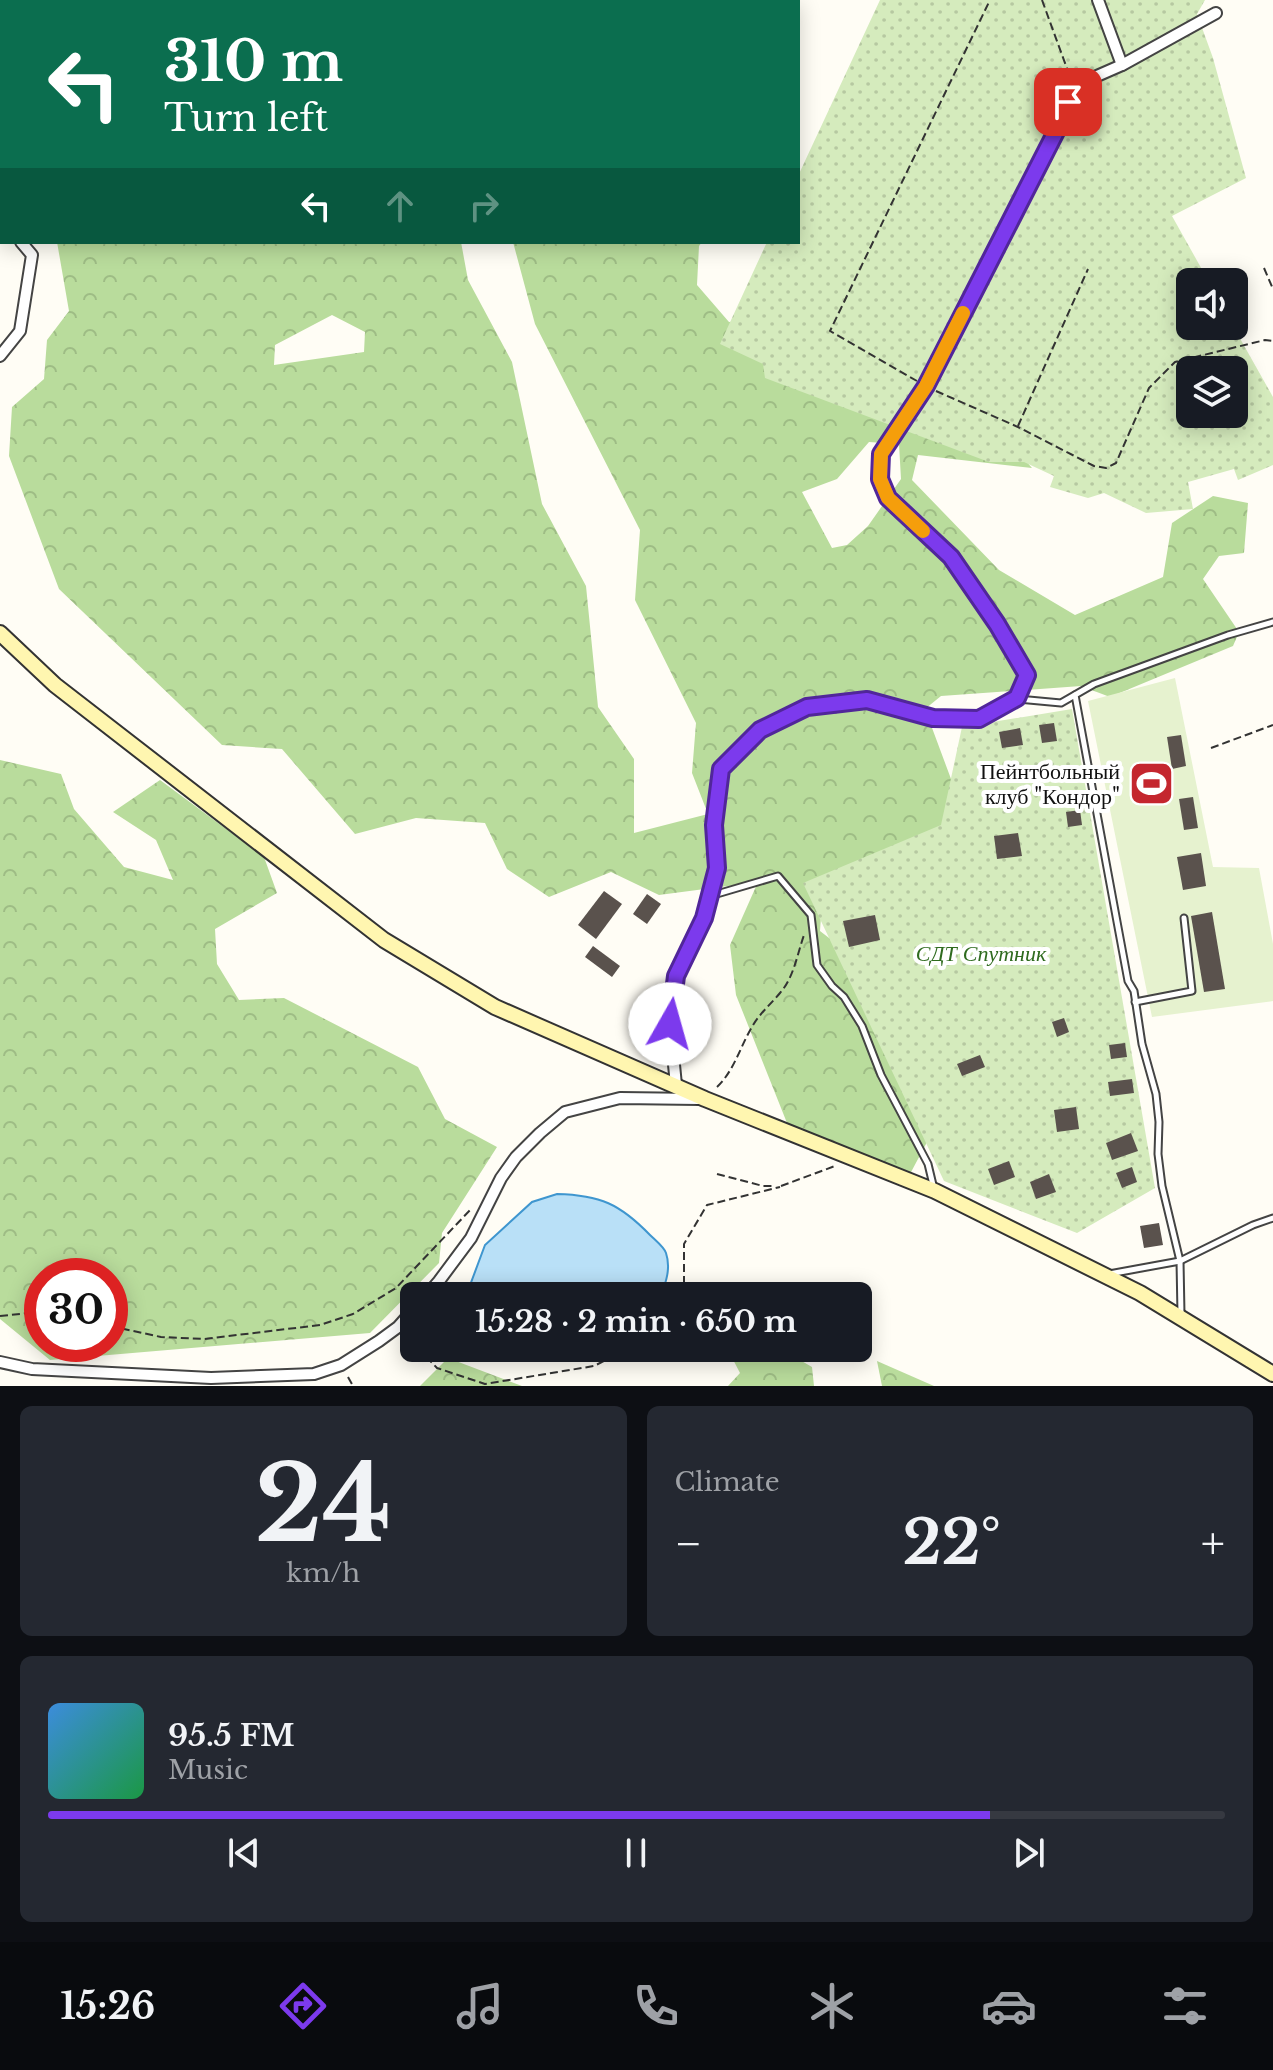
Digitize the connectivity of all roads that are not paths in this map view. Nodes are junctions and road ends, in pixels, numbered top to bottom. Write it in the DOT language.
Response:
graph roads {
  1 [pos="1098,0"];
  2 [pos="1216,13"];
  3 [pos="1122,65"];
  4 [pos="23,244"];
  5 [pos="0,356"];
  6 [pos="1273,622"];
  7 [pos="0,633"];
  8 [pos="1075,695"];
  9 [pos="1017,698"];
  10 [pos="709,897"];
  11 [pos="1184,918"];
  12 [pos="1135,1002"];
  13 [pos="676,1085"];
  14 [pos="705,1099"];
  15 [pos="935,1191"];
  16 [pos="1273,1218"];
  17 [pos="1180,1261"];
  18 [pos="1104,1275"];
  19 [pos="437,1282"];
  20 [pos="1181,1318"];
  21 [pos="400,1325"];
  22 [pos="0,1362"];
  23 [pos="1273,1374"];
  1 -- 3 [label="street"];
  2 -- 3 [label="street"];
  3 -- 9 [label="street"];
  4 -- 5 [label="street"];
  6 -- 8 [label="lane"];
  7 -- 13 [label="main road"];
  8 -- 9 [label="lane"];
  8 -- 12 [label="lane"];
  9 -- 10 [label="street"];
  10 -- 13 [label="street"];
  10 -- 15 [label="lane"];
  11 -- 12 [label="lane"];
  12 -- 17 [label="lane"];
  13 -- 14 [label="main road"];
  14 -- 15 [label="main road"];
  14 -- 19 [label="street"];
  15 -- 18 [label="main road"];
  16 -- 17 [label="lane"];
  17 -- 18 [label="lane"];
  17 -- 20 [label="lane"];
  18 -- 20 [label="main road"];
  20 -- 23 [label="main road"];
  21 -- 22 [label="street"];
}
